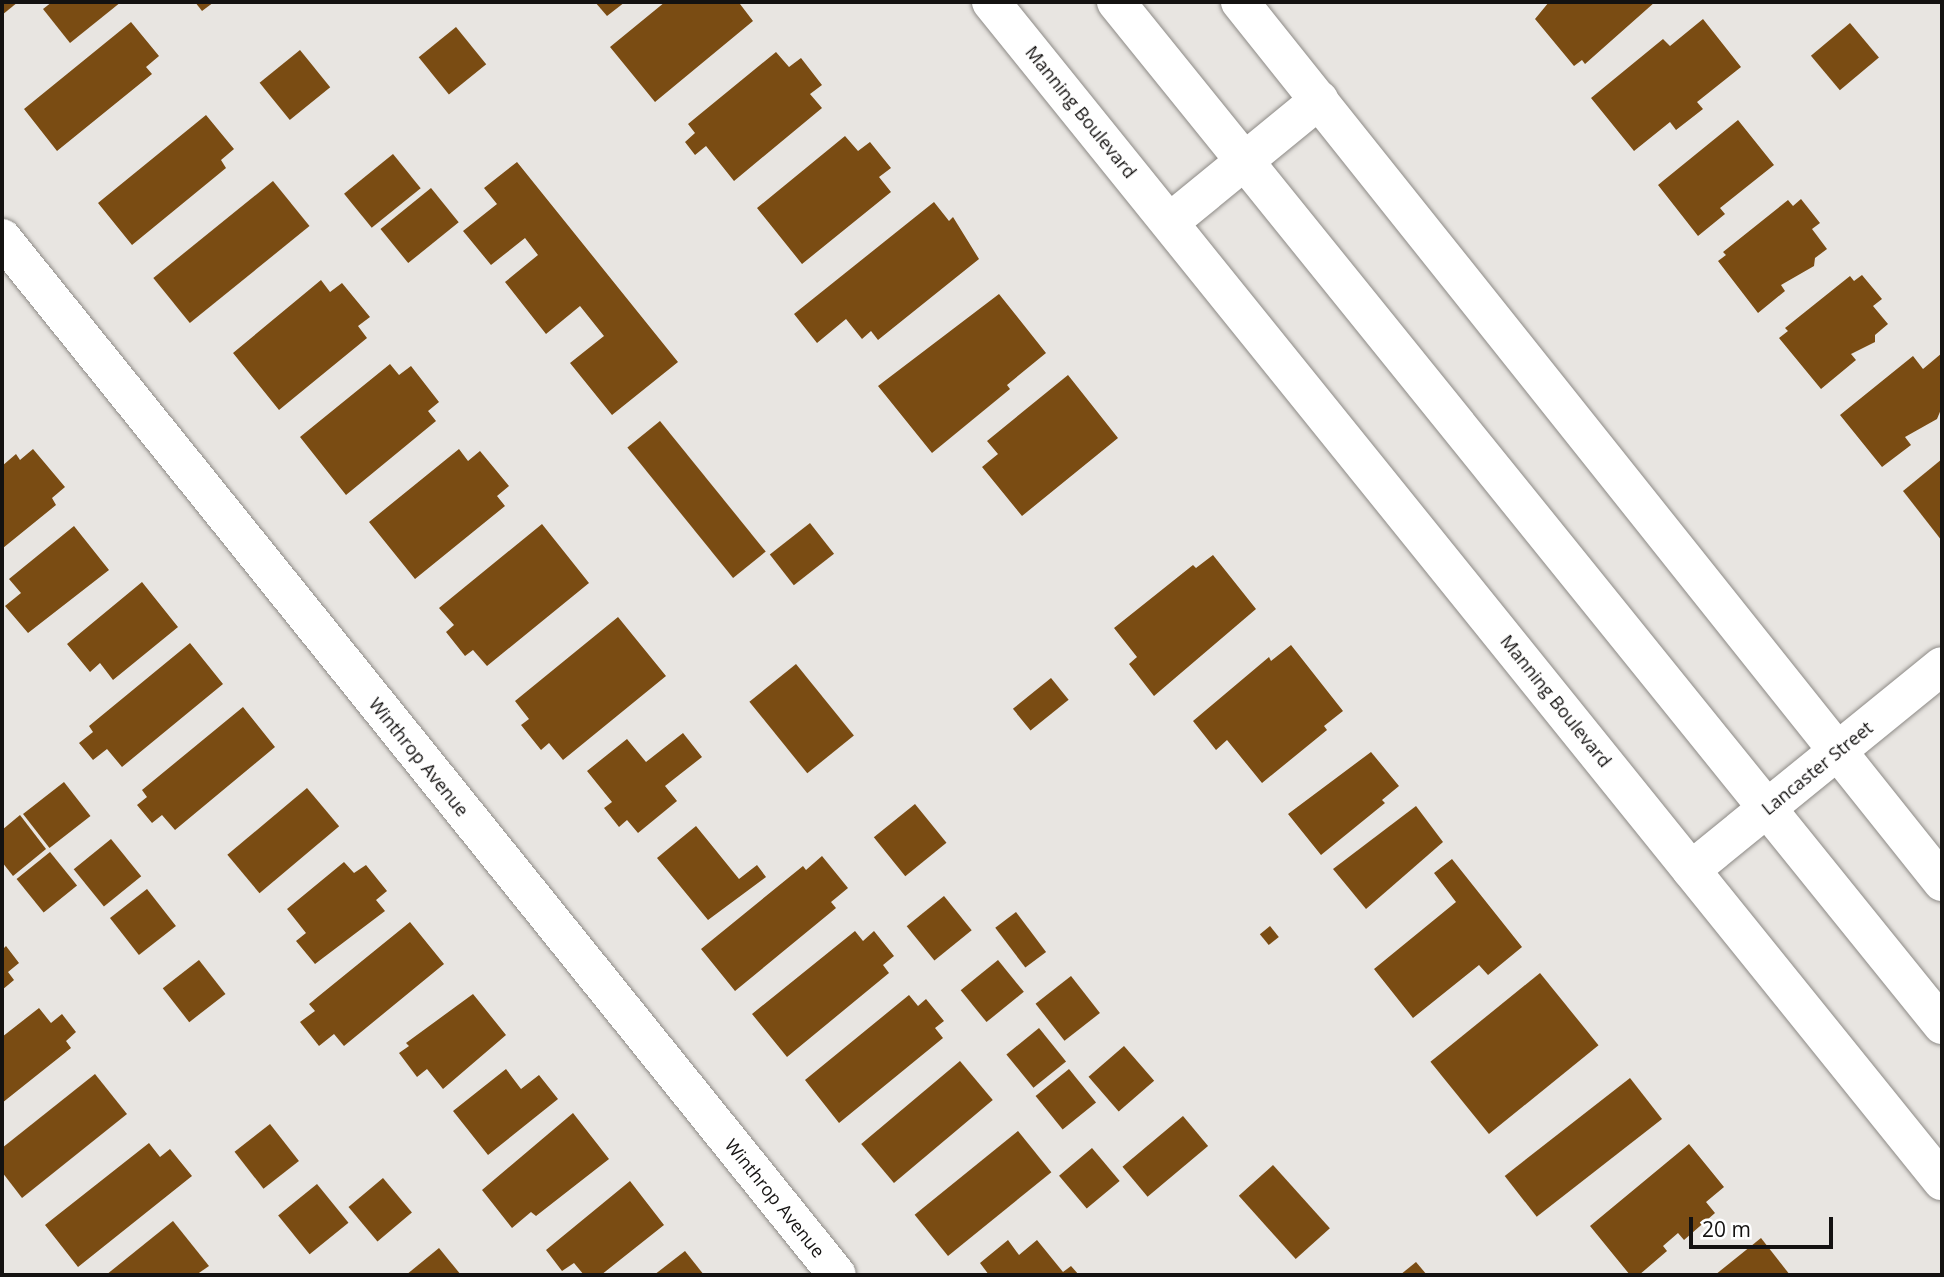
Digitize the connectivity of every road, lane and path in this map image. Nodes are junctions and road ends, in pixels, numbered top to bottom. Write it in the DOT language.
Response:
graph roads {
  1 [pos="991,2"];
  2 [pos="1116,2"];
  3 [pos="1240,2"];
  4 [pos="1319,100"];
  5 [pos="1246,160"];
  6 [pos="1170,222"];
  7 [pos="2,238"];
  8 [pos="1942,666"];
  9 [pos="1837,751"];
  10 [pos="1768,808"];
  11 [pos="1691,870"];
  12 [pos="1942,882"];
  13 [pos="1942,1025"];
  14 [pos="1942,1181"];
  15 [pos="837,1275"];
  1 -- 6 [label="street, Manning Boulevard"];
  2 -- 5 [label="street"];
  3 -- 4 [label="street"];
  4 -- 5 [label="street"];
  4 -- 9 [label="street"];
  5 -- 6 [label="street"];
  5 -- 10 [label="street"];
  6 -- 11 [label="street, Manning Boulevard"];
  7 -- 15 [label="street, Winthrop Avenue"];
  8 -- 9 [label="street, Lancaster Street"];
  9 -- 10 [label="street, Lancaster Street"];
  9 -- 12 [label="street"];
  10 -- 11 [label="street, Lancaster Street"];
  10 -- 13 [label="street"];
  11 -- 14 [label="street, Manning Boulevard"];
}
